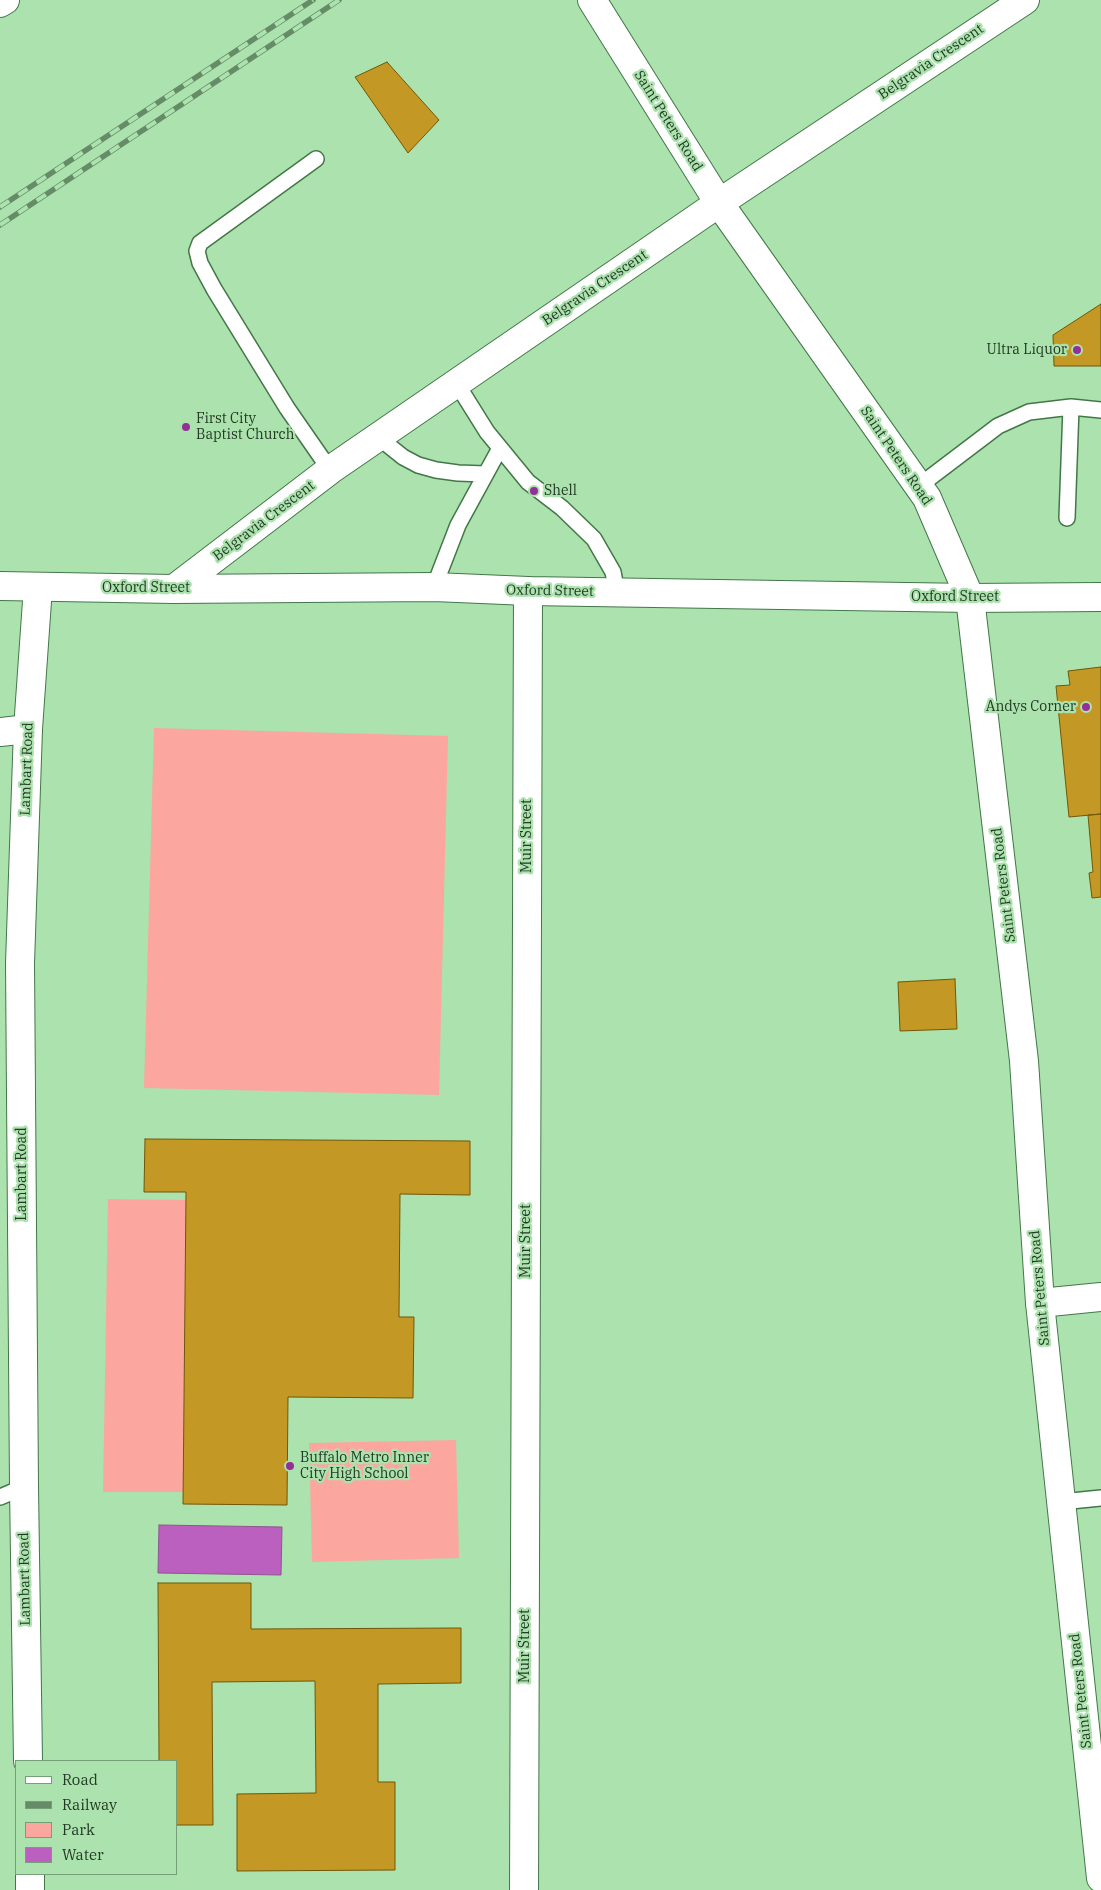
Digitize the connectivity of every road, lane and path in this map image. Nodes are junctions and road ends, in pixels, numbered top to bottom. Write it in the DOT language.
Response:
graph roads {
  1 [pos="4,0"];
  2 [pos="592,0"];
  3 [pos="1025,0"];
  4 [pos="0,3"];
  5 [pos="316,158"];
  6 [pos="719,203"];
  7 [pos="457,384"];
  8 [pos="1071,407"];
  9 [pos="1101,410"];
  10 [pos="378,437"];
  11 [pos="500,448"];
  12 [pos="330,470"];
  13 [pos="485,474"];
  14 [pos="919,486"];
  15 [pos="1068,518"];
  16 [pos="0,586"];
  17 [pos="38,587"];
  18 [pos="434,587"];
  19 [pos="174,589"];
  20 [pos="528,591"];
  21 [pos="617,593"];
  22 [pos="970,598"];
  23 [pos="1101,598"];
  24 [pos="28,729"];
  25 [pos="0,732"];
  26 [pos="1101,1297"];
  27 [pos="1040,1303"];
  28 [pos="12,1492"];
  29 [pos="1101,1498"];
  30 [pos="1061,1502"];
  31 [pos="28,1760"];
  32 [pos="30,1875"];
  33 [pos="1101,1878"];
  34 [pos="30,1890"];
  35 [pos="524,1890"];
  1 -- 4 [label="street"];
  2 -- 6 [label="street, Saint Peters Road"];
  3 -- 6 [label="street, Belgravia Crescent"];
  5 -- 12 [label="lane"];
  6 -- 7 [label="street, Belgravia Crescent"];
  6 -- 14 [label="street, Saint Peters Road"];
  7 -- 10 [label="street, Belgravia Crescent"];
  7 -- 11 [label="lane"];
  8 -- 9 [label="lane"];
  8 -- 14 [label="lane"];
  8 -- 15 [label="lane"];
  10 -- 12 [label="street, Belgravia Crescent"];
  10 -- 13 [label="lane"];
  11 -- 13 [label="lane"];
  11 -- 21 [label="lane"];
  12 -- 19 [label="street, Belgravia Crescent"];
  13 -- 18 [label="lane"];
  14 -- 22 [label="street, Saint Peters Road"];
  16 -- 17 [label="street, Oxford Street"];
  17 -- 19 [label="street, Oxford Street"];
  17 -- 24 [label="street, Lambart Road"];
  18 -- 19 [label="street, Oxford Street"];
  18 -- 20 [label="street, Oxford Street"];
  20 -- 21 [label="street, Oxford Street"];
  20 -- 35 [label="street, Muir Street"];
  21 -- 22 [label="street, Oxford Street"];
  22 -- 23 [label="street, Oxford Street"];
  22 -- 27 [label="street, Saint Peters Road"];
  24 -- 25 [label="street"];
  24 -- 28 [label="street, Lambart Road"];
  26 -- 27 [label="street"];
  27 -- 30 [label="street, Saint Peters Road"];
  28 -- 31 [label="street, Lambart Road"];
  29 -- 30 [label="lane"];
  30 -- 33 [label="street, Saint Peters Road"];
  32 -- 34 [label="street"];
}
